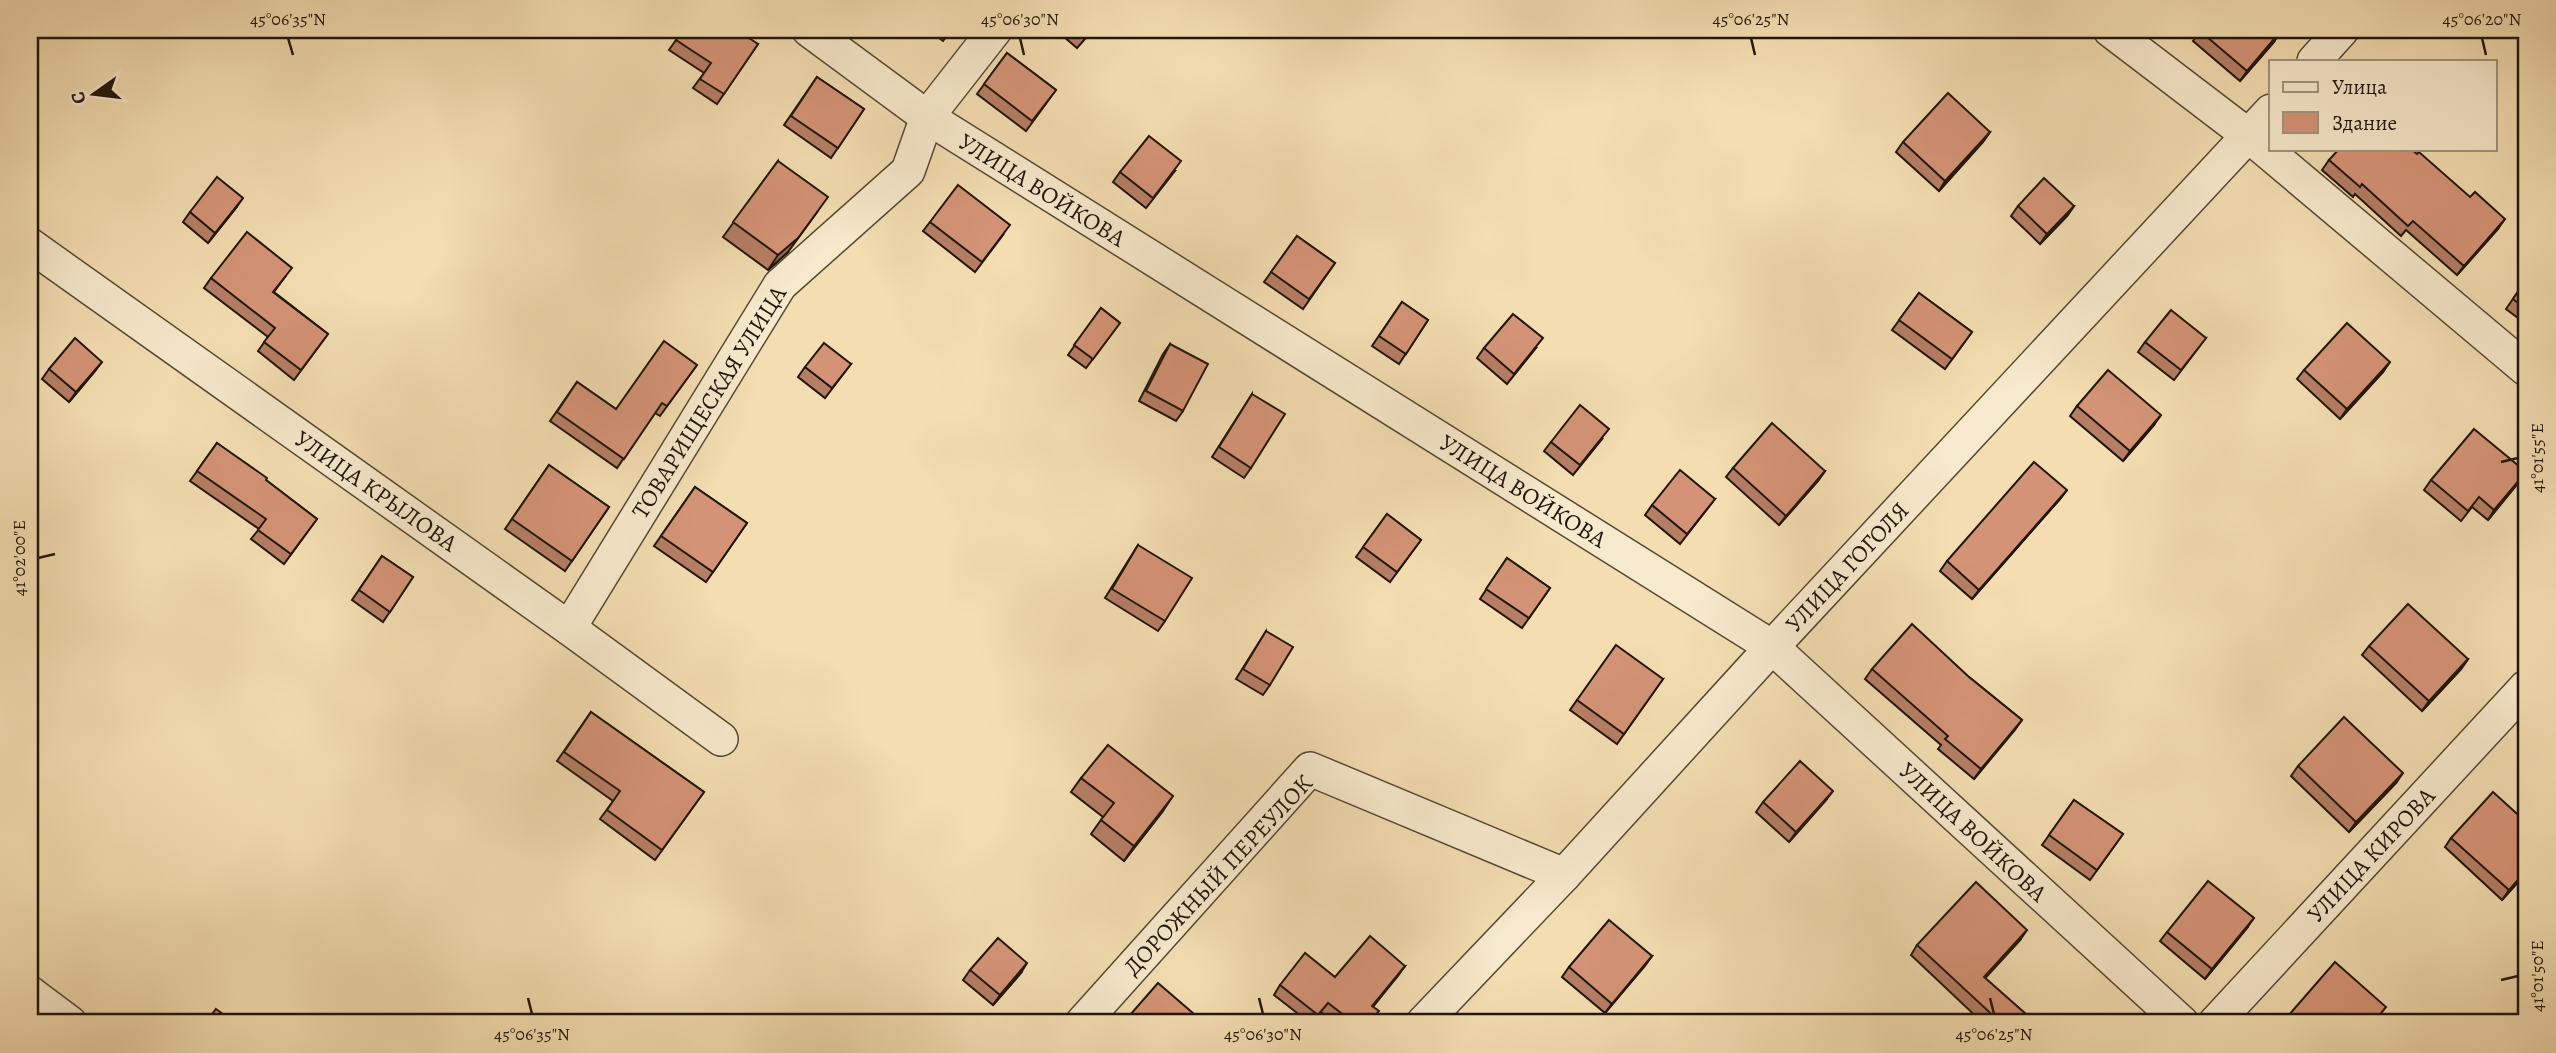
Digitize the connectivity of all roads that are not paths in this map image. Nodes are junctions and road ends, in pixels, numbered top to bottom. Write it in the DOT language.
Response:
graph roads {
  1 [pos="809,30"];
  2 [pos="995,30"];
  3 [pos="2110,30"];
  4 [pos="2342,30"];
  5 [pos="2315,60"];
  6 [pos="2269,113"];
  7 [pos="927,117"];
  8 [pos="2249,136"];
  9 [pos="30,244"];
  10 [pos="2526,369"];
  11 [pos="569,628"];
  12 [pos="1772,647"];
  13 [pos="2526,687"];
  14 [pos="721,739"];
  15 [pos="1564,875"];
  16 [pos="30,993"];
  17 [pos="70,1023"];
  18 [pos="1082,1023"];
  19 [pos="1423,1023"];
  20 [pos="2182,1023"];
  21 [pos="2215,1023"];
  1 -- 7 [label="street, УЛИЦА ВОЙКОВА"];
  2 -- 7 [label="street, ТОВАРИЩЕСКАЯ УЛИЦА"];
  3 -- 8 [label="street"];
  4 -- 5 [label="street"];
  6 -- 8 [label="street, УЛИЦА ГОГОЛЯ"];
  7 -- 11 [label="street, ТОВАРИЩЕСКАЯ УЛИЦА"];
  7 -- 12 [label="street, УЛИЦА ВОЙКОВА"];
  8 -- 10 [label="street"];
  8 -- 12 [label="street, УЛИЦА ГОГОЛЯ"];
  9 -- 11 [label="street, УЛИЦА КРЫЛОВА"];
  11 -- 14 [label="street, УЛИЦА КРЫЛОВА"];
  12 -- 15 [label="street, УЛИЦА ГОГОЛЯ"];
  12 -- 20 [label="street, УЛИЦА ВОЙКОВА"];
  13 -- 21 [label="street, УЛИЦА КИРОВА"];
  15 -- 18 [label="street, ДОРОЖНЫЙ ПЕРЕУЛОК"];
  15 -- 19 [label="street, УЛИЦА ГОГОЛЯ"];
  16 -- 17 [label="street"];
}
